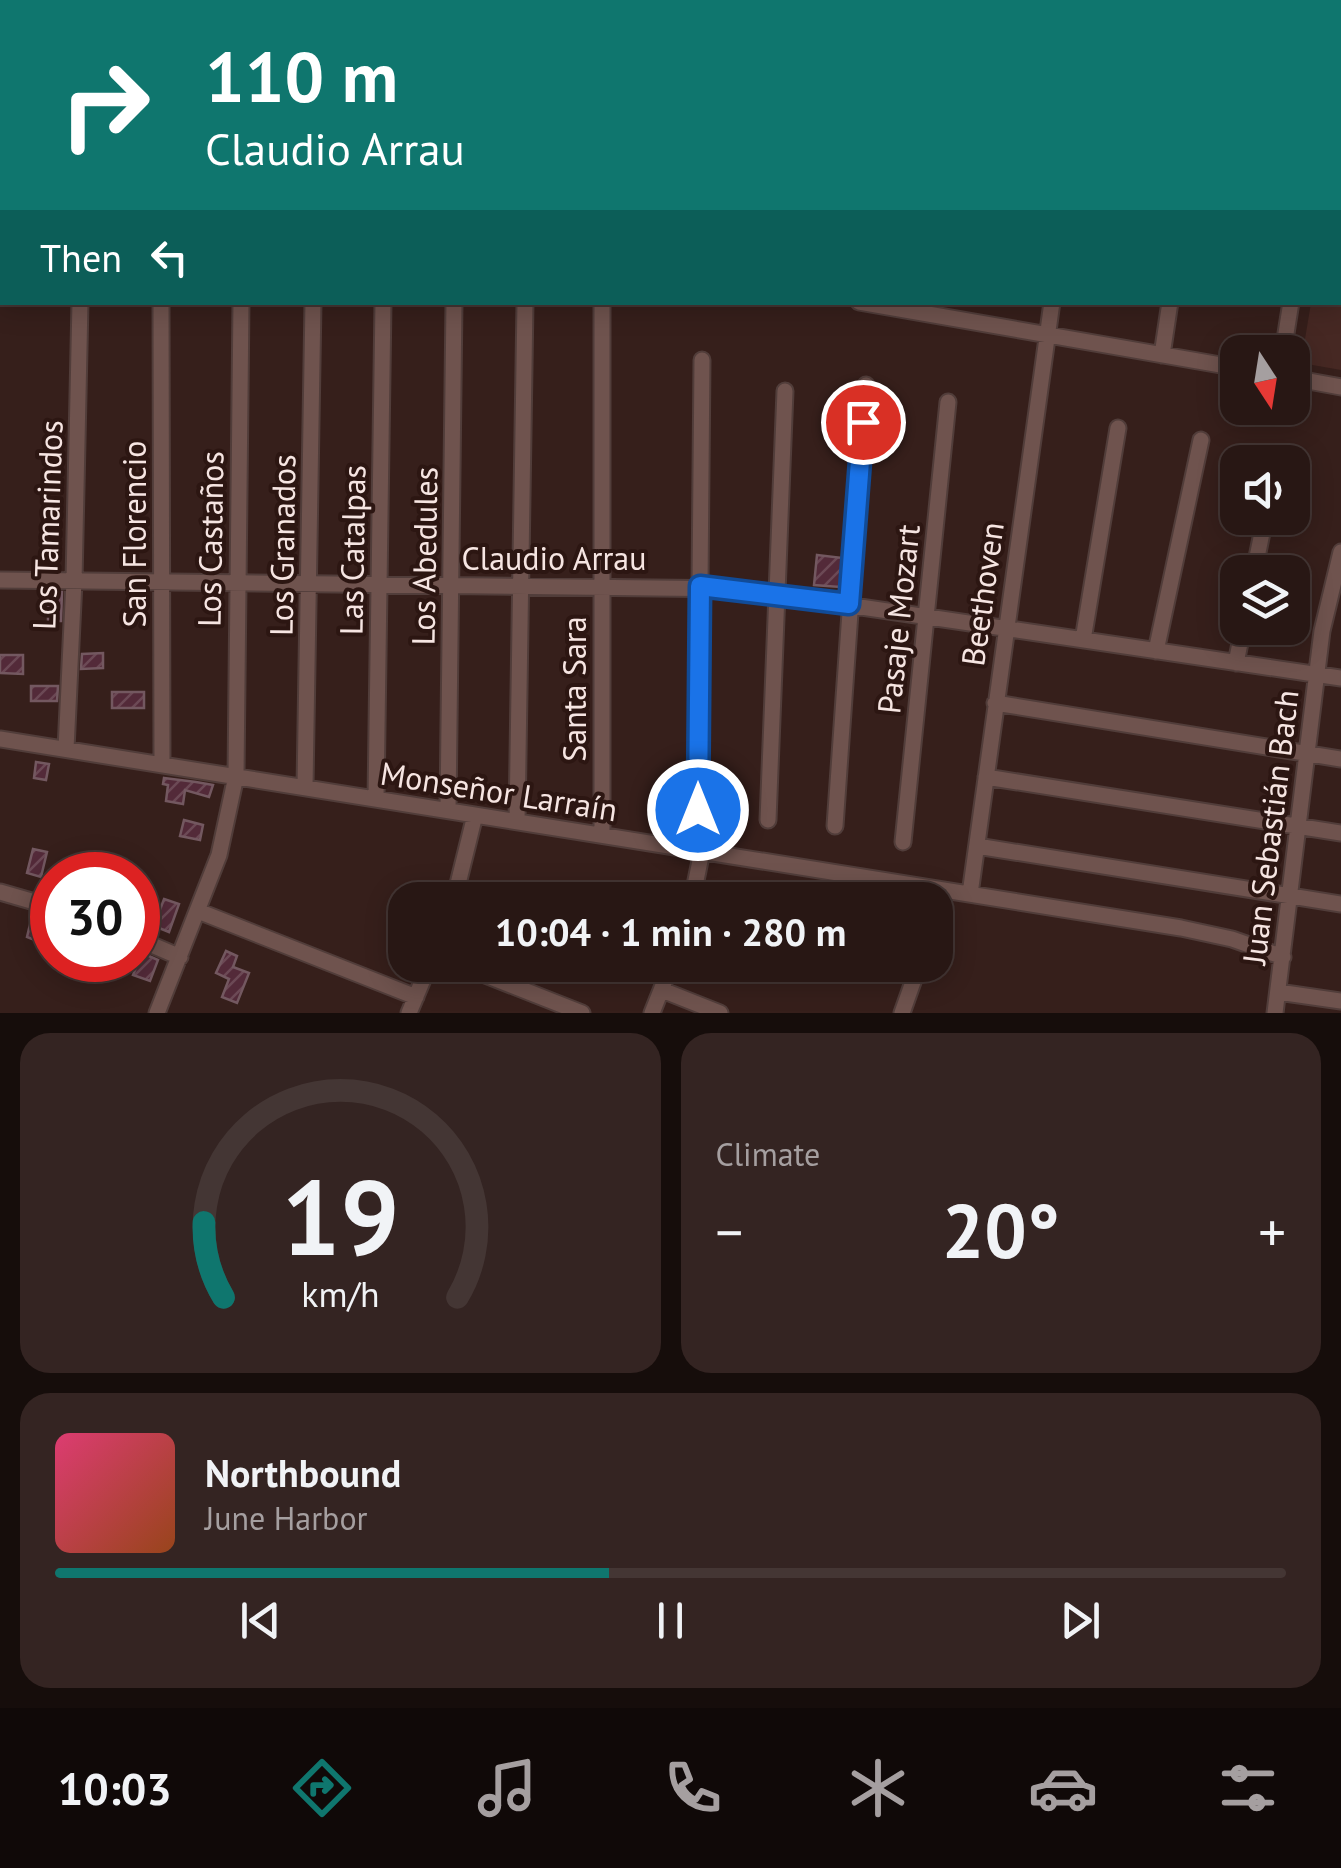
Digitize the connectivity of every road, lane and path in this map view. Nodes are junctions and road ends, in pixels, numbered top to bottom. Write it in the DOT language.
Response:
graph roads {
  1 [pos="80,305"];
  2 [pos="161,305"];
  3 [pos="241,305"];
  4 [pos="313,305"];
  5 [pos="383,305"];
  6 [pos="454,305"];
  7 [pos="525,305"];
  8 [pos="602,305"];
  9 [pos="891,305"];
  10 [pos="1051,305"];
  11 [pos="1170,305"];
  12 [pos="1291,305"];
  13 [pos="933,309"];
  14 [pos="1046,335"];
  15 [pos="1286,335"];
  16 [pos="1162,355"];
  17 [pos="702,360"];
  18 [pos="1220,365"];
  19 [pos="1310,381"];
  20 [pos="866,385"];
  21 [pos="1341,387"];
  22 [pos="785,391"];
  23 [pos="948,402"];
  24 [pos="1118,428"];
  25 [pos="1200,440"];
  26 [pos="1340,558"];
  27 [pos="0,580"];
  28 [pos="74,581"];
  29 [pos="161,582"];
  30 [pos="236,582"];
  31 [pos="310,583"];
  32 [pos="379,584"];
  33 [pos="451,584"];
  34 [pos="521,585"];
  35 [pos="602,585"];
  36 [pos="700,586"];
  37 [pos="774,593"];
  38 [pos="849,604"];
  39 [pos="926,616"];
  40 [pos="1005,628"];
  41 [pos="1083,640"];
  42 [pos="1240,645"];
  43 [pos="1156,650"];
  44 [pos="1236,662"];
  45 [pos="1316,675"];
  46 [pos="1341,678"];
  47 [pos="995,704"];
  48 [pos="0,739"];
  49 [pos="66,749"];
  50 [pos="1306,753"];
  51 [pos="1341,759"];
  52 [pos="162,764"];
  53 [pos="236,776"];
  54 [pos="986,777"];
  55 [pos="305,788"];
  56 [pos="376,799"];
  57 [pos="448,810"];
  58 [pos="698,810"];
  59 [pos="475,815"];
  60 [pos="768,820"];
  61 [pos="517,822"];
  62 [pos="835,826"];
  63 [pos="1298,826"];
  64 [pos="1341,833"];
  65 [pos="602,835"];
  66 [pos="903,842"];
  67 [pos="976,846"];
  68 [pos="702,851"];
  69 [pos="458,882"];
  70 [pos="696,882"];
  71 [pos="870,882"];
  72 [pos="0,892"];
  73 [pos="953,894"];
  74 [pos="970,894"];
  75 [pos="1290,896"];
  76 [pos="30,901"];
  77 [pos="1341,904"];
  78 [pos="198,911"];
  79 [pos="160,948"];
  80 [pos="180,957"];
  81 [pos="1283,957"];
  82 [pos="503,982"];
  83 [pos="665,982"];
  84 [pos="913,982"];
  85 [pos="662,990"];
  86 [pos="1278,992"];
  87 [pos="1341,1001"];
  88 [pos="413,1005"];
  89 [pos="157,1013"];
  90 [pos="582,1013"];
  91 [pos="652,1013"];
  92 [pos="720,1013"];
  93 [pos="902,1013"];
  94 [pos="1274,1013"];
  1 -- 28 [label="street, Los Tamarindos"];
  2 -- 29 [label="street, San Florencio"];
  3 -- 30 [label="street, Los Castaños"];
  4 -- 31 [label="street, Los Granados"];
  5 -- 32 [label="street, Las Catalpas"];
  6 -- 33 [label="street, Los Abedules"];
  7 -- 34 [label="street"];
  8 -- 35 [label="street, Santa Sara"];
  9 -- 13 [label="street"];
  10 -- 14 [label="street, Beethoven"];
  11 -- 16 [label="street"];
  12 -- 15 [label="street"];
  13 -- 14 [label="street"];
  14 -- 16 [label="street"];
  14 -- 40 [label="street, Beethoven"];
  16 -- 18 [label="street"];
  17 -- 36 [label="street"];
  19 -- 21 [label="street"];
  20 -- 38 [label="street"];
  22 -- 37 [label="street"];
  23 -- 39 [label="street, Pasaje Mozart"];
  24 -- 41 [label="street"];
  25 -- 43 [label="street"];
  26 -- 45 [label="street, Juan Sebastián Bach"];
  27 -- 28 [label="street, Claudio Arrau"];
  28 -- 29 [label="street, Claudio Arrau"];
  28 -- 49 [label="street, Los Tamarindos"];
  29 -- 30 [label="street, Claudio Arrau"];
  29 -- 52 [label="street, San Florencio"];
  30 -- 31 [label="street, Claudio Arrau"];
  30 -- 53 [label="street, Los Castaños"];
  31 -- 32 [label="street, Claudio Arrau"];
  31 -- 55 [label="street, Los Granados"];
  32 -- 33 [label="street, Claudio Arrau"];
  32 -- 56 [label="street, Las Catalpas"];
  33 -- 34 [label="street, Claudio Arrau"];
  33 -- 57 [label="street, Los Abedules"];
  34 -- 35 [label="street, Claudio Arrau"];
  34 -- 61 [label="street"];
  35 -- 36 [label="street, Claudio Arrau"];
  35 -- 65 [label="street, Santa Sara"];
  36 -- 37 [label="street, Claudio Arrau"];
  36 -- 58 [label="street"];
  37 -- 38 [label="street, Claudio Arrau"];
  37 -- 60 [label="street"];
  38 -- 39 [label="street, Claudio Arrau"];
  38 -- 62 [label="street"];
  39 -- 40 [label="street, Claudio Arrau"];
  39 -- 66 [label="street, Pasaje Mozart"];
  40 -- 41 [label="street, Claudio Arrau"];
  40 -- 47 [label="street, Beethoven"];
  41 -- 43 [label="street, Claudio Arrau"];
  42 -- 44 [label="street"];
  43 -- 44 [label="street, Claudio Arrau"];
  44 -- 45 [label="street, Claudio Arrau"];
  45 -- 46 [label="street, Claudio Arrau"];
  45 -- 50 [label="street, Juan Sebastián Bach"];
  47 -- 50 [label="street"];
  47 -- 54 [label="street, Beethoven"];
  48 -- 49 [label="street, Monseñor Larraín"];
  49 -- 52 [label="street, Monseñor Larraín"];
  50 -- 51 [label="street"];
  50 -- 63 [label="street, Juan Sebastián Bach"];
  52 -- 53 [label="street, Monseñor Larraín"];
  53 -- 55 [label="street, Monseñor Larraín"];
  53 -- 78 [label="street, Los Castaños"];
  54 -- 63 [label="street"];
  54 -- 67 [label="street, Beethoven"];
  55 -- 56 [label="street, Monseñor Larraín"];
  56 -- 57 [label="street, Monseñor Larraín"];
  57 -- 59 [label="street, Monseñor Larraín"];
  59 -- 61 [label="street, Monseñor Larraín"];
  59 -- 69 [label="street"];
  61 -- 65 [label="street, Monseñor Larraín"];
  63 -- 64 [label="street"];
  63 -- 75 [label="street, Juan Sebastián Bach"];
  65 -- 68 [label="street, Monseñor Larraín"];
  67 -- 74 [label="street, Beethoven"];
  67 -- 75 [label="street"];
  68 -- 70 [label="street"];
  68 -- 71 [label="street, Monseñor Larraín"];
  72 -- 76 [label="street"];
  73 -- 74 [label="street, Monseñor Larraín"];
  74 -- 81 [label="street, Monseñor Larraín"];
  75 -- 77 [label="street"];
  75 -- 81 [label="street, Juan Sebastián Bach"];
  78 -- 80 [label="street, Los Castaños"];
  78 -- 88 [label="street"];
  79 -- 80 [label="street"];
  80 -- 89 [label="street, Los Castaños"];
  81 -- 86 [label="street, Juan Sebastián Bach"];
  82 -- 90 [label="street"];
  83 -- 85 [label="street"];
  84 -- 93 [label="street"];
  85 -- 91 [label="street"];
  85 -- 92 [label="street"];
  86 -- 87 [label="street"];
  86 -- 94 [label="street, Juan Sebastián Bach"];
}
